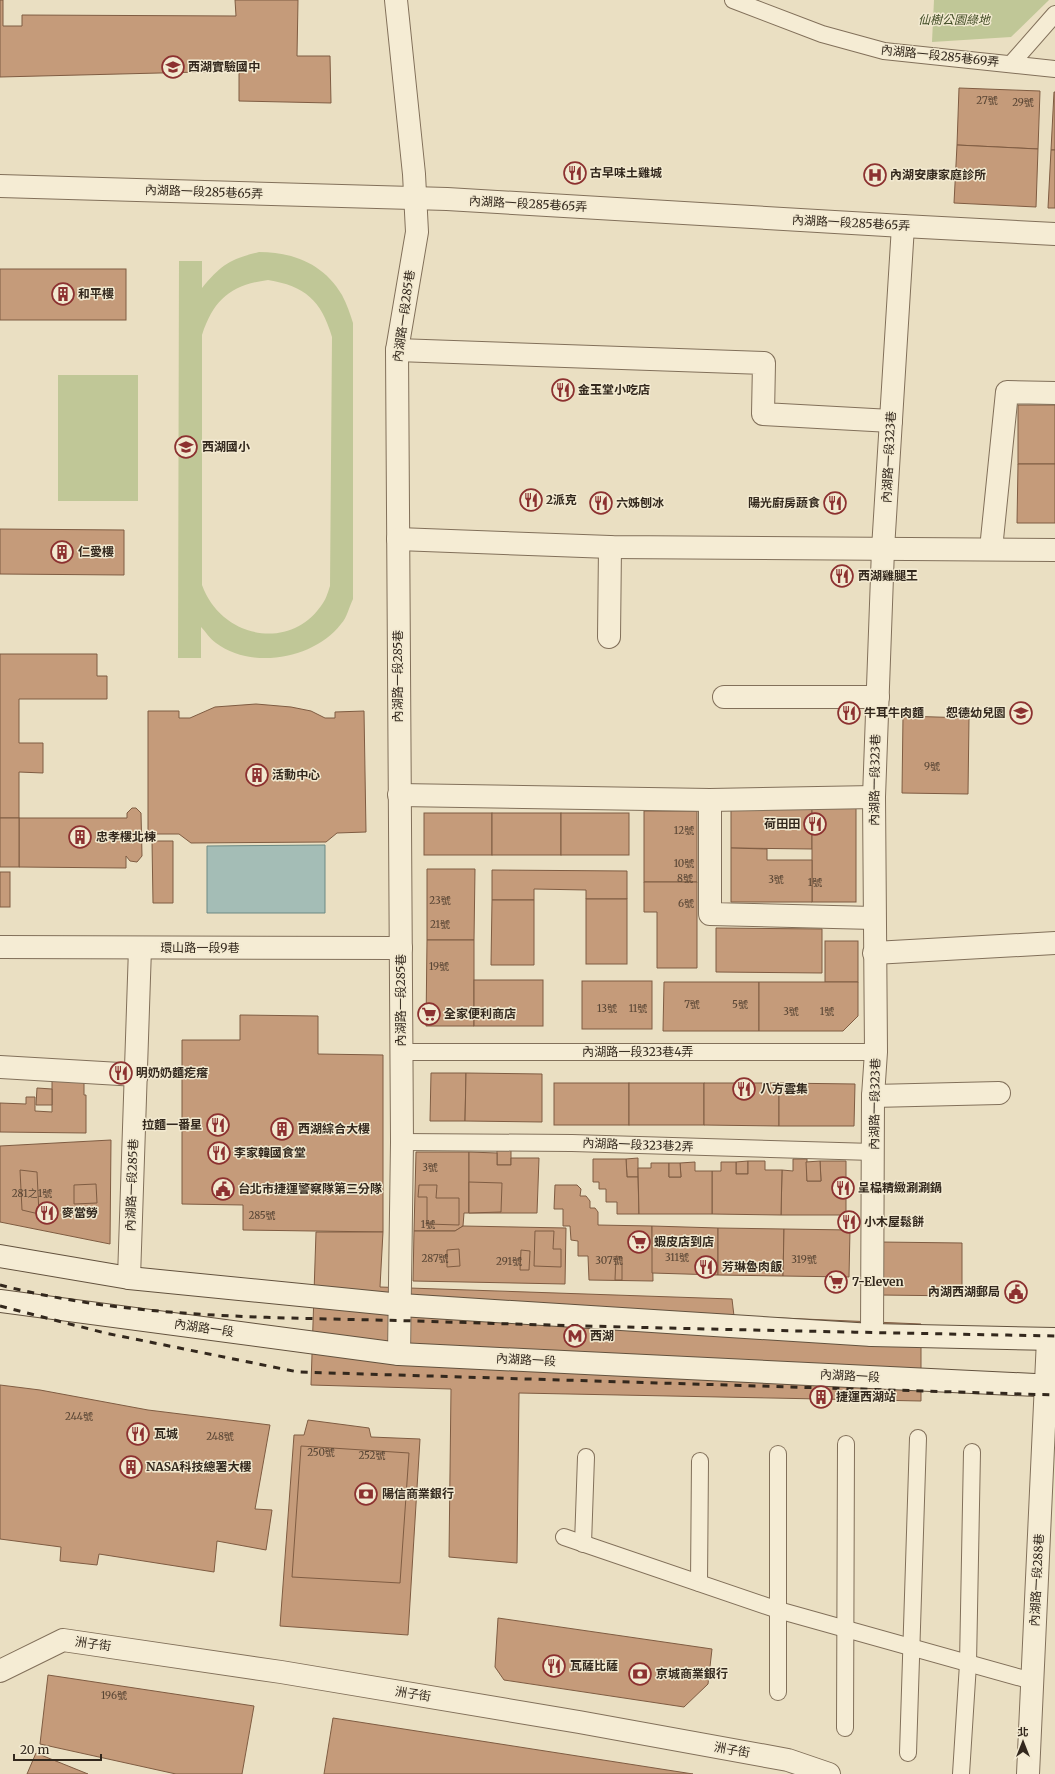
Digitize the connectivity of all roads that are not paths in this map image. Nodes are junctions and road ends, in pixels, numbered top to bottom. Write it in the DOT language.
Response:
graph roads {
  1 [pos="396,0"];
  2 [pos="733,0"];
  3 [pos="1055,14"];
  4 [pos="1010,64"];
  5 [pos="1055,68"];
  6 [pos="0,186"];
  7 [pos="415,198"];
  8 [pos="903,226"];
  9 [pos="1055,234"];
  10 [pos="397,350"];
  11 [pos="1055,393"];
  12 [pos="891,421"];
  13 [pos="398,540"];
  14 [pos="610,547"];
  15 [pos="883,549"];
  16 [pos="991,549"];
  17 [pos="1055,550"];
  18 [pos="609,637"];
  19 [pos="724,697"];
  20 [pos="878,697"];
  21 [pos="399,795"];
  22 [pos="874,797"];
  23 [pos="710,800"];
  24 [pos="874,918"];
  25 [pos="1055,942"];
  26 [pos="0,947"];
  27 [pos="140,948"];
  28 [pos="401,948"];
  29 [pos="874,953"];
  30 [pos="401,1052"];
  31 [pos="876,1052"];
  32 [pos="0,1067"];
  33 [pos="137,1075"];
  34 [pos="999,1093"];
  35 [pos="873,1096"];
  36 [pos="402,1142"];
  37 [pos="873,1152"];
  38 [pos="0,1256"];
  39 [pos="129,1278"];
  40 [pos="0,1301"];
  41 [pos="401,1305"];
  42 [pos="872,1335"];
  43 [pos="1052,1339"];
  44 [pos="399,1354"];
  45 [pos="1051,1386"];
  46 [pos="918,1438"];
  47 [pos="846,1444"];
  48 [pos="972,1452"];
  49 [pos="778,1454"];
  50 [pos="586,1457"];
  51 [pos="700,1461"];
  52 [pos="564,1537"];
  53 [pos="583,1544"];
  54 [pos="699,1583"];
  55 [pos="778,1610"];
  56 [pos="845,1628"];
  57 [pos="912,1648"];
  58 [pos="968,1664"];
  59 [pos="0,1671"];
  60 [pos="1032,1681"];
  61 [pos="778,1692"];
  62 [pos="845,1728"];
  63 [pos="908,1753"];
  64 [pos="829,1774"];
  65 [pos="961,1774"];
  66 [pos="1028,1774"];
  1 -- 7 [label="street, 內湖路一段285巷"];
  2 -- 4 [label="lane, 內湖路一段285巷69弄"];
  3 -- 4 [label="lane, 內湖路一段285巷69弄"];
  4 -- 5 [label="lane, 內湖路一段285巷69弄"];
  6 -- 7 [label="street, 內湖路一段285巷65弄"];
  7 -- 8 [label="street, 內湖路一段285巷65弄"];
  7 -- 10 [label="street, 內湖路一段285巷"];
  8 -- 9 [label="street, 內湖路一段285巷65弄"];
  8 -- 12 [label="street, 內湖路一段323巷"];
  10 -- 12 [label="street"];
  10 -- 13 [label="street, 內湖路一段285巷"];
  11 -- 16 [label="street"];
  12 -- 15 [label="street, 內湖路一段323巷"];
  13 -- 14 [label="street"];
  13 -- 21 [label="street, 內湖路一段285巷"];
  14 -- 15 [label="street"];
  14 -- 18 [label="street"];
  15 -- 16 [label="street"];
  15 -- 20 [label="street, 內湖路一段323巷"];
  16 -- 17 [label="street"];
  19 -- 20 [label="street"];
  20 -- 22 [label="street, 內湖路一段323巷"];
  21 -- 23 [label="street"];
  21 -- 28 [label="street, 內湖路一段285巷"];
  22 -- 23 [label="street"];
  22 -- 24 [label="street, 內湖路一段323巷"];
  23 -- 24 [label="street"];
  24 -- 29 [label="street, 內湖路一段323巷"];
  25 -- 29 [label="street"];
  26 -- 27 [label="street, 環山路一段9巷"];
  27 -- 28 [label="street, 環山路一段9巷"];
  27 -- 33 [label="street, 內湖路一段285巷"];
  28 -- 30 [label="street, 內湖路一段285巷"];
  29 -- 31 [label="street, 內湖路一段323巷"];
  30 -- 31 [label="lane, 內湖路一段323巷4弄"];
  30 -- 36 [label="street, 內湖路一段285巷"];
  31 -- 35 [label="street, 內湖路一段323巷"];
  32 -- 33 [label="street"];
  33 -- 39 [label="street, 內湖路一段285巷"];
  34 -- 35 [label="street"];
  35 -- 37 [label="street, 內湖路一段323巷"];
  36 -- 37 [label="lane, 內湖路一段323巷2弄"];
  36 -- 41 [label="street, 內湖路一段285巷"];
  37 -- 42 [label="street, 內湖路一段323巷"];
  38 -- 39 [label="street"];
  39 -- 41 [label="street"];
  40 -- 44 [label="street, 內湖路一段"];
  41 -- 42 [label="street"];
  41 -- 44 [label="street, 內湖路一段285巷"];
  42 -- 43 [label="street"];
  43 -- 45 [label="street, 內湖路一段288巷"];
  44 -- 45 [label="street, 內湖路一段"];
  45 -- 60 [label="street, 內湖路一段288巷"];
  46 -- 57 [label="lane"];
  47 -- 56 [label="lane"];
  48 -- 58 [label="lane"];
  49 -- 55 [label="lane"];
  50 -- 53 [label="lane"];
  51 -- 54 [label="lane"];
  52 -- 53 [label="lane"];
  53 -- 54 [label="lane"];
  54 -- 55 [label="lane"];
  55 -- 56 [label="lane"];
  55 -- 61 [label="lane"];
  56 -- 57 [label="lane"];
  56 -- 62 [label="lane"];
  57 -- 58 [label="lane"];
  57 -- 63 [label="lane"];
  58 -- 60 [label="lane"];
  58 -- 65 [label="lane"];
  59 -- 64 [label="street, 洲子街"];
  60 -- 66 [label="street, 內湖路一段288巷"];
}
